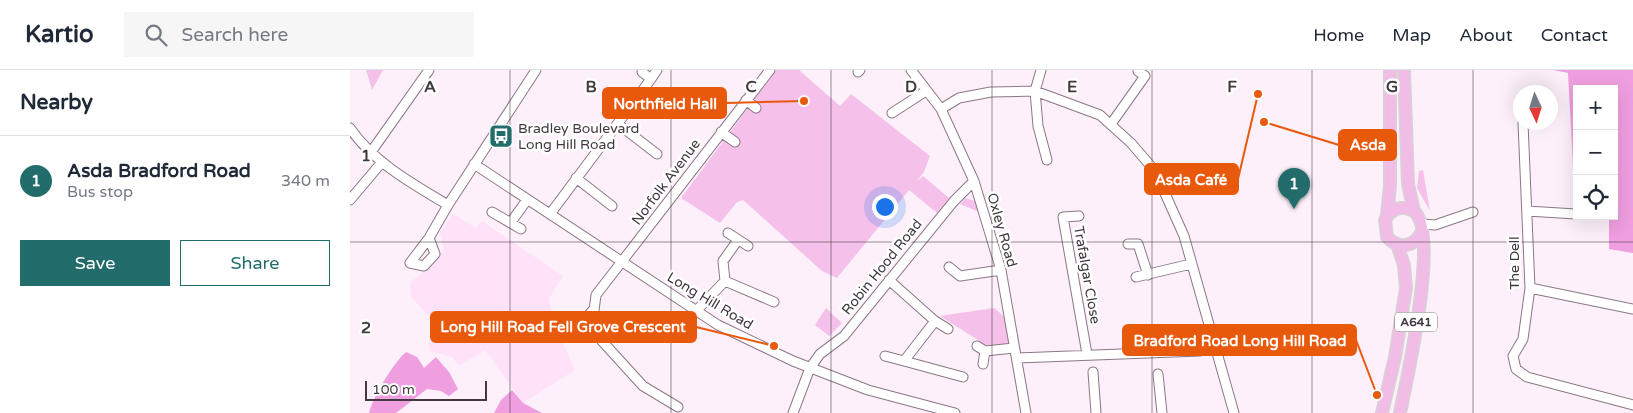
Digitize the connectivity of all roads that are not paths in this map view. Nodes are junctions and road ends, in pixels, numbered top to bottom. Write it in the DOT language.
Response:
graph roads {
  1 [pos="429,70"];
  2 [pos="536,70"];
  3 [pos="657,70"];
  4 [pos="770,70"];
  5 [pos="912,70"];
  6 [pos="1041,70"];
  7 [pos="1390,70"];
  8 [pos="1404,70"];
  9 [pos="642,72"];
  10 [pos="1145,75"];
  11 [pos="651,79"];
  12 [pos="926,91"];
  13 [pos="1035,91"];
  14 [pos="746,100"];
  15 [pos="756,108"];
  16 [pos="941,109"];
  17 [pos="892,113"];
  18 [pos="618,124"];
  19 [pos="1111,124"];
  20 [pos="350,128"];
  21 [pos="1523,130"];
  22 [pos="721,132"];
  23 [pos="735,142"];
  24 [pos="371,152"];
  25 [pos="657,154"];
  26 [pos="1047,160"];
  27 [pos="382,162"];
  28 [pos="474,164"];
  29 [pos="576,178"];
  30 [pos="974,181"];
  31 [pos="350,200"];
  32 [pos="527,200"];
  33 [pos="448,205"];
  34 [pos="612,206"];
  35 [pos="1414,211"];
  36 [pos="1527,211"];
  37 [pos="492,212"];
  38 [pos="1473,212"];
  39 [pos="550,214"];
  40 [pos="1573,214"];
  41 [pos="1079,216"];
  42 [pos="1388,216"];
  43 [pos="511,222"];
  44 [pos="1422,227"];
  45 [pos="521,229"];
  46 [pos="728,233"];
  47 [pos="429,238"];
  48 [pos="738,240"];
  49 [pos="1128,244"];
  50 [pos="1397,244"];
  51 [pos="748,246"];
  52 [pos="1190,259"];
  53 [pos="622,263"];
  54 [pos="949,267"];
  55 [pos="1001,270"];
  56 [pos="1148,274"];
  57 [pos="1136,277"];
  58 [pos="889,280"];
  59 [pos="725,281"];
  60 [pos="1530,288"];
  61 [pos="774,302"];
  62 [pos="594,309"];
  63 [pos="1633,309"];
  64 [pos="696,312"];
  65 [pos="934,321"];
  66 [pos="578,327"];
  67 [pos="948,329"];
  68 [pos="1199,340"];
  69 [pos="1014,348"];
  70 [pos="1216,350"];
  71 [pos="1200,351"];
  72 [pos="1087,354"];
  73 [pos="885,356"];
  74 [pos="1017,358"];
  75 [pos="904,361"];
  76 [pos="983,364"];
  77 [pos="810,368"];
  78 [pos="1093,372"];
  79 [pos="1158,374"];
  80 [pos="963,377"];
  81 [pos="1633,405"];
  82 [pos="678,407"];
  83 [pos="793,413"];
  84 [pos="955,413"];
  85 [pos="1026,413"];
  86 [pos="1096,413"];
  87 [pos="1162,413"];
  88 [pos="1234,413"];
  89 [pos="1382,413"];
  90 [pos="1400,413"];
  1 -- 24 [label="street"];
  2 -- 28 [label="street"];
  3 -- 11 [label="street"];
  4 -- 14 [label="street, Norfolk Avenue"];
  5 -- 12 [label="street, Oxley Road"];
  6 -- 13 [label="street"];
  7 -- 42 [label="main road"];
  8 -- 35 [label="main road"];
  9 -- 11 [label="street"];
  10 -- 19 [label="street"];
  11 -- 18 [label="street"];
  12 -- 16 [label="street, Oxley Road"];
  12 -- 17 [label="street"];
  13 -- 16 [label="street"];
  13 -- 19 [label="street"];
  13 -- 26 [label="street"];
  14 -- 15 [label="street"];
  14 -- 22 [label="street, Norfolk Avenue"];
  16 -- 30 [label="street, Oxley Road"];
  18 -- 25 [label="street"];
  18 -- 29 [label="street"];
  19 -- 52 [label="street"];
  20 -- 24 [label="street"];
  21 -- 36 [label="street, The Dell"];
  22 -- 23 [label="street"];
  22 -- 53 [label="street, Norfolk Avenue"];
  24 -- 27 [label="street"];
  27 -- 31 [label="street"];
  27 -- 33 [label="street"];
  28 -- 32 [label="street, Long Hill Road"];
  28 -- 33 [label="street"];
  29 -- 34 [label="street"];
  29 -- 39 [label="street"];
  30 -- 55 [label="street, Oxley Road"];
  30 -- 58 [label="street, Robin Hood Road"];
  32 -- 39 [label="street, Long Hill Road"];
  32 -- 43 [label="street"];
  33 -- 47 [label="street"];
  35 -- 42 [label="main road"];
  35 -- 44 [label="main road"];
  36 -- 40 [label="street"];
  36 -- 60 [label="street, The Dell"];
  37 -- 43 [label="street"];
  38 -- 44 [label="street"];
  39 -- 53 [label="street, Long Hill Road"];
  41 -- 72 [label="street, Trafalgar Close"];
  42 -- 50 [label="main road"];
  43 -- 45 [label="street"];
  44 -- 50 [label="main road"];
  44 -- 90 [label="main road, A641"];
  46 -- 48 [label="street"];
  48 -- 51 [label="street"];
  48 -- 59 [label="street"];
  49 -- 56 [label="street"];
  50 -- 89 [label="main road, A641"];
  52 -- 56 [label="street"];
  52 -- 70 [label="street"];
  53 -- 62 [label="street, Norfolk Avenue"];
  53 -- 64 [label="street, Long Hill Road"];
  54 -- 55 [label="street"];
  55 -- 69 [label="street, Oxley Road"];
  56 -- 57 [label="street"];
  58 -- 65 [label="street"];
  58 -- 77 [label="street, Robin Hood Road"];
  59 -- 61 [label="street"];
  59 -- 64 [label="street"];
  60 -- 63 [label="street"];
  60 -- 81 [label="street, The Dell"];
  62 -- 66 [label="street"];
  62 -- 82 [label="street"];
  64 -- 77 [label="street, Long Hill Road"];
  65 -- 67 [label="street"];
  65 -- 75 [label="street"];
  68 -- 71 [label="street"];
  69 -- 74 [label="street, Oxley Road"];
  69 -- 76 [label="street"];
  70 -- 71 [label="street"];
  70 -- 88 [label="street"];
  71 -- 72 [label="street"];
  72 -- 74 [label="street"];
  73 -- 75 [label="street"];
  74 -- 85 [label="street, Oxley Road"];
  75 -- 80 [label="street"];
  77 -- 83 [label="street"];
  77 -- 84 [label="street, Long Hill Road"];
  78 -- 86 [label="street"];
  79 -- 87 [label="street"];
}
